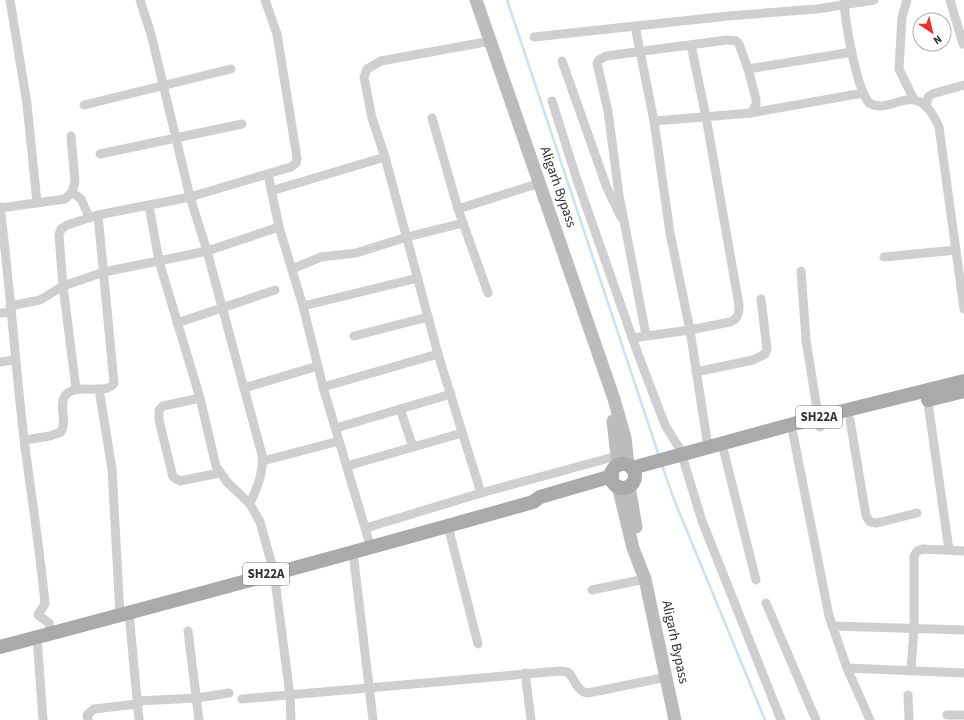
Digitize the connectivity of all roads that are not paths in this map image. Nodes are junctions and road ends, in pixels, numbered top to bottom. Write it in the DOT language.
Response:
graph roads {
  1 [pos="10,0"];
  2 [pos="140,0"];
  3 [pos="265,0"];
  4 [pos="476,0"];
  5 [pos="874,0"];
  6 [pos="907,0"];
  7 [pos="950,0"];
  8 [pos="844,3"];
  9 [pos="635,26"];
  10 [pos="534,37"];
  11 [pos="491,41"];
  12 [pos="963,44"];
  13 [pos="691,46"];
  14 [pos="852,52"];
  15 [pos="641,53"];
  16 [pos="562,61"];
  17 [pos="231,69"];
  18 [pos="748,69"];
  19 [pos="964,85"];
  20 [pos="162,86"];
  21 [pos="863,93"];
  22 [pos="914,100"];
  23 [pos="552,101"];
  24 [pos="84,105"];
  25 [pos="926,107"];
  26 [pos="751,113"];
  27 [pos="706,117"];
  28 [pos="432,118"];
  29 [pos="654,121"];
  30 [pos="242,124"];
  31 [pos="71,136"];
  32 [pos="175,138"];
  33 [pos="100,154"];
  34 [pos="384,157"];
  35 [pos="268,174"];
  36 [pos="540,183"];
  37 [pos="271,191"];
  38 [pos="72,192"];
  39 [pos="190,197"];
  40 [pos="37,203"];
  41 [pos="149,206"];
  42 [pos="0,208"];
  43 [pos="458,208"];
  44 [pos="93,216"];
  45 [pos="463,223"];
  46 [pos="625,224"];
  47 [pos="279,227"];
  48 [pos="406,237"];
  49 [pos="956,250"];
  50 [pos="207,251"];
  51 [pos="884,257"];
  52 [pos="159,261"];
  53 [pos="292,269"];
  54 [pos="800,271"];
  55 [pos="104,272"];
  56 [pos="418,278"];
  57 [pos="5,279"];
  58 [pos="962,285"];
  59 [pos="63,286"];
  60 [pos="275,290"];
  61 [pos="488,293"];
  62 [pos="761,298"];
  63 [pos="304,306"];
  64 [pos="10,309"];
  65 [pos="223,309"];
  66 [pos="964,309"];
  67 [pos="0,314"];
  68 [pos="428,317"];
  69 [pos="177,323"];
  70 [pos="690,330"];
  71 [pos="646,335"];
  72 [pos="354,336"];
  73 [pos="632,338"];
  74 [pos="438,354"];
  75 [pos="15,360"];
  76 [pos="0,362"];
  77 [pos="318,366"];
  78 [pos="696,372"];
  79 [pos="964,381"];
  80 [pos="323,387"];
  81 [pos="244,388"];
  82 [pos="76,389"];
  83 [pos="99,389"];
  84 [pos="964,391"];
  85 [pos="452,394"];
  86 [pos="927,395"];
  87 [pos="200,398"];
  88 [pos="400,409"];
  89 [pos="850,420"];
  90 [pos="820,422"];
  91 [pos="336,428"];
  92 [pos="462,433"];
  93 [pos="793,434"];
  94 [pos="24,440"];
  95 [pos="339,441"];
  96 [pos="413,447"];
  97 [pos="708,447"];
  98 [pos="724,452"];
  99 [pos="679,459"];
  100 [pos="263,460"];
  101 [pos="347,466"];
  102 [pos="219,472"];
  103 [pos="626,473"];
  104 [pos="481,493"];
  105 [pos="250,504"];
  106 [pos="917,513"];
  107 [pos="448,526"];
  108 [pos="366,528"];
  109 [pos="371,548"];
  110 [pos="949,550"];
  111 [pos="964,551"];
  112 [pos="353,552"];
  113 [pos="274,572"];
  114 [pos="643,575"];
  115 [pos="756,580"];
  116 [pos="592,590"];
  117 [pos="766,603"];
  118 [pos="125,614"];
  119 [pos="832,626"];
  120 [pos="914,628"];
  121 [pos="964,630"];
  122 [pos="188,631"];
  123 [pos="51,634"];
  124 [pos="37,637"];
  125 [pos="478,644"];
  126 [pos="0,647"];
  127 [pos="847,668"];
  128 [pos="911,671"];
  129 [pos="525,673"];
  130 [pos="964,673"];
  131 [pos="667,677"];
  132 [pos="369,688"];
  133 [pos="229,693"];
  134 [pos="908,695"];
  135 [pos="290,696"];
  136 [pos="197,698"];
  137 [pos="242,699"];
  138 [pos="138,703"];
  139 [pos="947,715"];
  140 [pos="964,715"];
  141 [pos="42,720"];
  142 [pos="88,720"];
  143 [pos="139,720"];
  144 [pos="199,720"];
  145 [pos="291,720"];
  146 [pos="373,720"];
  147 [pos="531,720"];
  148 [pos="675,720"];
  149 [pos="781,720"];
  150 [pos="816,720"];
  151 [pos="870,720"];
  152 [pos="909,720"];
  1 -- 40 [label="street"];
  2 -- 20 [label="street"];
  3 -- 35 [label="street"];
  4 -- 11 [label="main road, Aligarh Bypass"];
  5 -- 8 [label="street"];
  6 -- 22 [label="street"];
  7 -- 12 [label="street"];
  8 -- 9 [label="street"];
  8 -- 14 [label="street"];
  9 -- 10 [label="street"];
  9 -- 15 [label="street"];
  11 -- 34 [label="street"];
  11 -- 36 [label="main road, Aligarh Bypass"];
  13 -- 15 [label="street"];
  13 -- 18 [label="street"];
  13 -- 27 [label="street"];
  14 -- 18 [label="street"];
  14 -- 21 [label="street"];
  15 -- 29 [label="street"];
  15 -- 46 [label="street"];
  16 -- 46 [label="street"];
  17 -- 20 [label="street"];
  18 -- 26 [label="street"];
  19 -- 25 [label="street"];
  20 -- 24 [label="street"];
  20 -- 32 [label="street"];
  21 -- 22 [label="street"];
  21 -- 26 [label="street"];
  22 -- 25 [label="street"];
  23 -- 73 [label="street"];
  25 -- 49 [label="street"];
  26 -- 27 [label="street"];
  27 -- 29 [label="street"];
  27 -- 70 [label="street"];
  28 -- 43 [label="street"];
  29 -- 70 [label="street"];
  30 -- 32 [label="street"];
  31 -- 38 [label="street"];
  32 -- 33 [label="street"];
  32 -- 39 [label="street"];
  34 -- 37 [label="street"];
  34 -- 48 [label="street"];
  35 -- 37 [label="street"];
  35 -- 39 [label="street"];
  36 -- 43 [label="street"];
  36 -- 103 [label="main road, Aligarh Bypass"];
  37 -- 47 [label="street"];
  38 -- 40 [label="street"];
  38 -- 44 [label="street"];
  39 -- 41 [label="street"];
  39 -- 50 [label="street"];
  40 -- 42 [label="street"];
  41 -- 44 [label="street"];
  41 -- 52 [label="street"];
  42 -- 57 [label="street"];
  43 -- 45 [label="street"];
  44 -- 55 [label="street"];
  44 -- 59 [label="street"];
  45 -- 48 [label="street"];
  45 -- 61 [label="street"];
  46 -- 71 [label="street"];
  47 -- 50 [label="street"];
  47 -- 53 [label="street"];
  48 -- 53 [label="street"];
  48 -- 56 [label="street"];
  49 -- 51 [label="street"];
  49 -- 58 [label="street"];
  50 -- 52 [label="street"];
  50 -- 65 [label="street"];
  52 -- 55 [label="street"];
  52 -- 69 [label="street"];
  53 -- 63 [label="street"];
  54 -- 90 [label="street"];
  55 -- 59 [label="street"];
  55 -- 83 [label="street"];
  56 -- 63 [label="street"];
  56 -- 68 [label="street"];
  57 -- 64 [label="street"];
  58 -- 66 [label="street"];
  59 -- 64 [label="street"];
  59 -- 82 [label="street"];
  60 -- 65 [label="street"];
  62 -- 78 [label="street"];
  63 -- 77 [label="street"];
  64 -- 67 [label="street"];
  64 -- 75 [label="street"];
  65 -- 69 [label="street"];
  65 -- 81 [label="street"];
  68 -- 72 [label="street"];
  68 -- 74 [label="street"];
  69 -- 87 [label="street"];
  70 -- 71 [label="street"];
  70 -- 78 [label="street"];
  71 -- 73 [label="street"];
  73 -- 99 [label="street"];
  74 -- 80 [label="street"];
  74 -- 85 [label="street"];
  75 -- 76 [label="street"];
  75 -- 94 [label="street"];
  77 -- 80 [label="street"];
  77 -- 81 [label="street"];
  78 -- 97 [label="street"];
  79 -- 86 [label="main road, SH22A"];
  80 -- 91 [label="street"];
  81 -- 100 [label="street"];
  82 -- 83 [label="street"];
  82 -- 94 [label="street"];
  83 -- 118 [label="street"];
  84 -- 86 [label="main road, SH22A"];
  85 -- 88 [label="street"];
  85 -- 92 [label="street"];
  86 -- 89 [label="main road, SH22A"];
  86 -- 90 [label="main road, SH22A"];
  86 -- 110 [label="street"];
  87 -- 102 [label="street"];
  87 -- 102 [label="street"];
  88 -- 91 [label="street"];
  88 -- 96 [label="street"];
  89 -- 90 [label="main road, SH22A"];
  89 -- 106 [label="street"];
  90 -- 93 [label="main road, SH22A"];
  90 -- 97 [label="main road, SH22A"];
  91 -- 95 [label="street"];
  92 -- 96 [label="street"];
  92 -- 104 [label="street"];
  93 -- 98 [label="main road, SH22A"];
  93 -- 119 [label="street"];
  94 -- 123 [label="street"];
  95 -- 100 [label="street"];
  95 -- 101 [label="street"];
  96 -- 101 [label="street"];
  97 -- 99 [label="main road, SH22A"];
  98 -- 99 [label="main road, SH22A"];
  98 -- 115 [label="street"];
  99 -- 103 [label="main road, SH22A"];
  99 -- 149 [label="street"];
  100 -- 105 [label="street"];
  101 -- 108 [label="street"];
  102 -- 105 [label="street"];
  103 -- 104 [label="street"];
  103 -- 107 [label="main road, SH22A"];
  103 -- 114 [label="main road, Aligarh Bypass"];
  104 -- 108 [label="street"];
  105 -- 113 [label="street"];
  107 -- 109 [label="main road, SH22A"];
  107 -- 125 [label="street"];
  108 -- 109 [label="street"];
  109 -- 112 [label="main road, SH22A"];
  110 -- 111 [label="street"];
  110 -- 120 [label="street"];
  112 -- 113 [label="main road, SH22A"];
  112 -- 132 [label="street"];
  113 -- 118 [label="main road, SH22A"];
  113 -- 135 [label="street"];
  114 -- 116 [label="street"];
  114 -- 131 [label="main road, Aligarh Bypass"];
  117 -- 150 [label="street"];
  118 -- 123 [label="main road, SH22A"];
  118 -- 138 [label="street"];
  119 -- 120 [label="street"];
  119 -- 127 [label="street"];
  120 -- 121 [label="street"];
  120 -- 128 [label="street"];
  122 -- 136 [label="street"];
  123 -- 124 [label="main road, SH22A"];
  124 -- 126 [label="main road, SH22A"];
  124 -- 141 [label="street"];
  127 -- 128 [label="street"];
  127 -- 151 [label="street"];
  128 -- 130 [label="street"];
  129 -- 131 [label="street"];
  129 -- 132 [label="street"];
  129 -- 147 [label="street"];
  131 -- 148 [label="main road, Aligarh Bypass"];
  132 -- 135 [label="street"];
  132 -- 146 [label="street"];
  133 -- 136 [label="street"];
  134 -- 152 [label="street"];
  135 -- 137 [label="street"];
  135 -- 145 [label="street"];
  136 -- 138 [label="street"];
  136 -- 144 [label="street"];
  138 -- 142 [label="street"];
  138 -- 143 [label="street"];
  139 -- 140 [label="street"];
}
